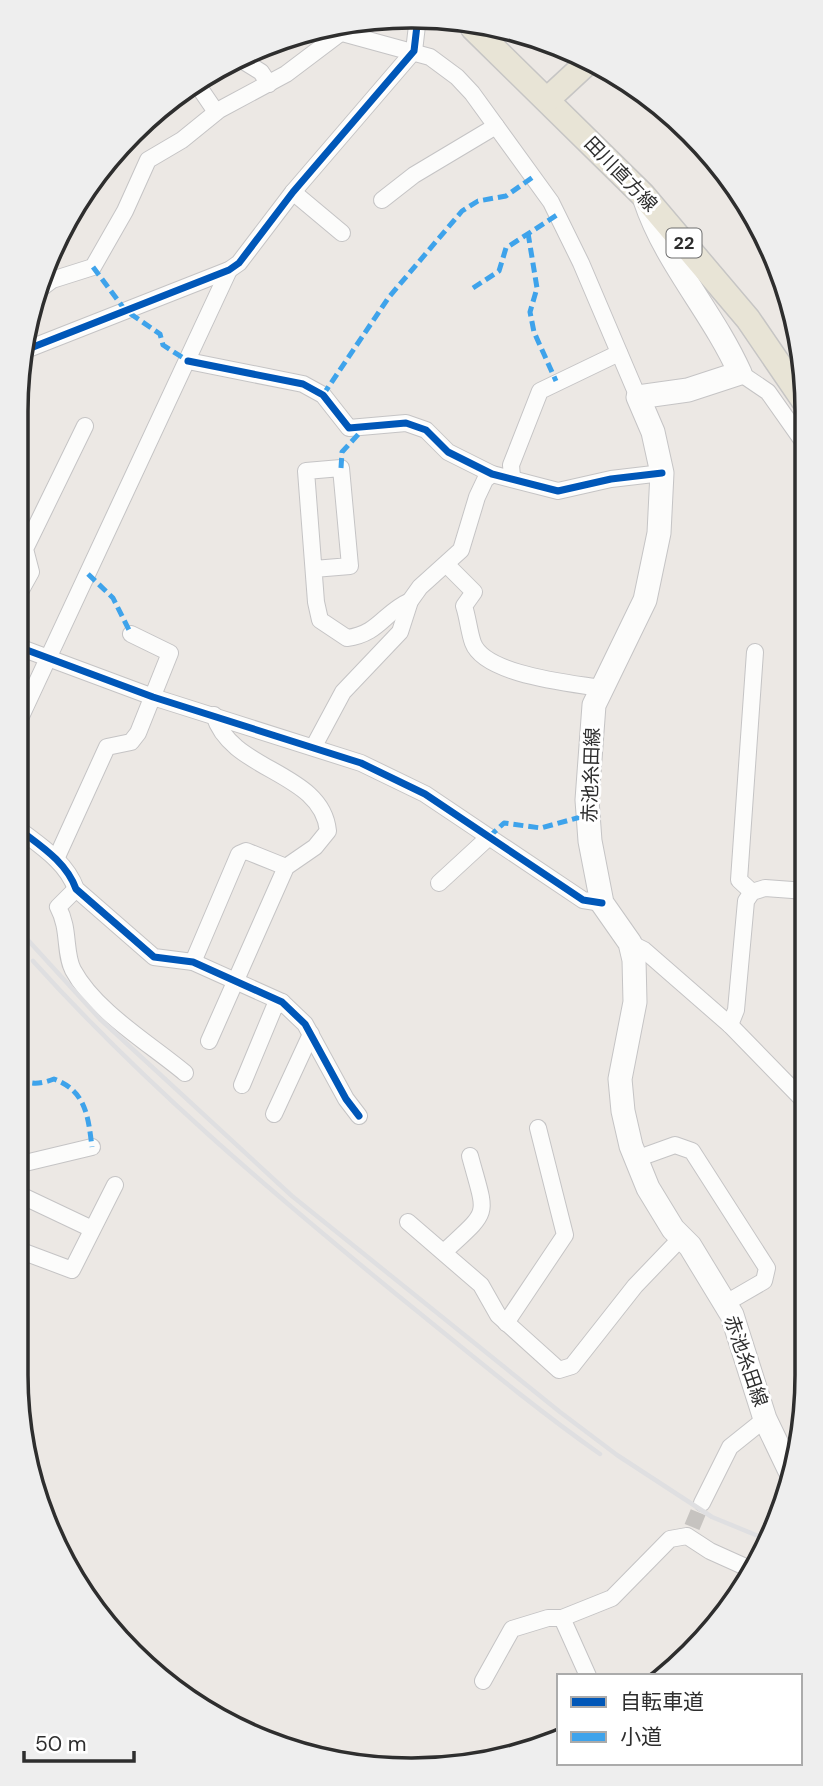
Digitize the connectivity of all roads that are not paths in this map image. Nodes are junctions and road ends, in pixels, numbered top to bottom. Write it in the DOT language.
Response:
graph roads {
  1 [pos="417,28"];
  2 [pos="344,34"];
  3 [pos="481,34"];
  4 [pos="331,36"];
  5 [pos="414,51"];
  6 [pos="249,65"];
  7 [pos="581,68"];
  8 [pos="269,84"];
  9 [pos="201,91"];
  10 [pos="556,92"];
  11 [pos="216,112"];
  12 [pos="496,126"];
  13 [pos="293,192"];
  14 [pos="643,195"];
  15 [pos="382,200"];
  16 [pos="342,233"];
  17 [pos="229,270"];
  18 [pos="52,278"];
  19 [pos="33,347"];
  20 [pos="619,353"];
  21 [pos="188,361"];
  22 [pos="740,373"];
  23 [pos="794,386"];
  24 [pos="638,397"];
  25 [pos="85,426"];
  26 [pos="795,430"];
  27 [pos="662,473"];
  28 [pos="492,474"];
  29 [pos="512,477"];
  30 [pos="28,543"];
  31 [pos="28,560"];
  32 [pos="447,565"];
  33 [pos="314,569"];
  34 [pos="28,577"];
  35 [pos="411,601"];
  36 [pos="131,634"];
  37 [pos="28,651"];
  38 [pos="755,652"];
  39 [pos="48,659"];
  40 [pos="600,688"];
  41 [pos="153,697"];
  42 [pos="28,702"];
  43 [pos="214,715"];
  44 [pos="314,746"];
  45 [pos="28,837"];
  46 [pos="489,837"];
  47 [pos="56,859"];
  48 [pos="286,867"];
  49 [pos="439,883"];
  50 [pos="76,889"];
  51 [pos="795,890"];
  52 [pos="752,891"];
  53 [pos="601,903"];
  54 [pos="630,943"];
  55 [pos="193,962"];
  56 [pos="234,980"];
  57 [pos="282,1002"];
  58 [pos="730,1025"];
  59 [pos="311,1034"];
  60 [pos="209,1041"];
  61 [pos="185,1073"];
  62 [pos="242,1085"];
  63 [pos="795,1089"];
  64 [pos="274,1114"];
  65 [pos="359,1116"];
  66 [pos="538,1128"];
  67 [pos="92,1147"];
  68 [pos="470,1156"];
  69 [pos="636,1158"];
  70 [pos="28,1162"];
  71 [pos="115,1185"];
  72 [pos="28,1199"];
  73 [pos="408,1222"];
  74 [pos="92,1229"];
  75 [pos="681,1238"];
  76 [pos="444,1252"];
  77 [pos="28,1254"];
  78 [pos="726,1303"];
  79 [pos="506,1323"];
  80 [pos="765,1419"];
  81 [pos="785,1461"];
  82 [pos="702,1503"];
  83 [pos="744,1566"];
  84 [pos="562,1618"];
  85 [pos="587,1674"];
  86 [pos="483,1681"];
  1 -- 5 [label="street"];
  2 -- 5 [label="street"];
  3 -- 10 [label="main road, 田川直方線 / 22"];
  4 -- 8 [label="street"];
  5 -- 12 [label="street"];
  5 -- 13 [label="street"];
  6 -- 8 [label="street"];
  7 -- 10 [label="main road"];
  8 -- 11 [label="street"];
  9 -- 11 [label="street"];
  10 -- 14 [label="main road, 田川直方線 / 22"];
  11 -- 18 [label="street"];
  12 -- 15 [label="street"];
  12 -- 20 [label="street"];
  13 -- 16 [label="street"];
  13 -- 17 [label="street"];
  14 -- 22 [label="main road"];
  14 -- 23 [label="main road, 田川直方線 / 22"];
  17 -- 19 [label="street"];
  17 -- 21 [label="street"];
  20 -- 24 [label="street"];
  20 -- 29 [label="street"];
  21 -- 28 [label="street"];
  21 -- 39 [label="street"];
  22 -- 24 [label="main road"];
  22 -- 26 [label="street"];
  24 -- 27 [label="main road, 赤池糸田線"];
  25 -- 30 [label="street"];
  27 -- 29 [label="street"];
  27 -- 40 [label="main road, 赤池糸田線"];
  28 -- 29 [label="street"];
  28 -- 32 [label="street"];
  31 -- 34 [label="street"];
  32 -- 35 [label="street"];
  32 -- 40 [label="street"];
  33 -- 33 [label="street"];
  33 -- 35 [label="street"];
  35 -- 44 [label="street"];
  36 -- 41 [label="street"];
  37 -- 39 [label="street"];
  38 -- 52 [label="street"];
  39 -- 41 [label="street"];
  39 -- 42 [label="street"];
  40 -- 53 [label="main road, 赤池糸田線"];
  41 -- 43 [label="street"];
  41 -- 47 [label="street"];
  43 -- 44 [label="street"];
  43 -- 48 [label="street"];
  44 -- 46 [label="street"];
  45 -- 47 [label="street"];
  46 -- 49 [label="street"];
  46 -- 53 [label="street"];
  47 -- 50 [label="street"];
  48 -- 55 [label="street"];
  48 -- 56 [label="street"];
  50 -- 55 [label="street"];
  50 -- 61 [label="street"];
  51 -- 52 [label="street"];
  52 -- 58 [label="street"];
  53 -- 54 [label="main road, 赤池糸田線"];
  54 -- 58 [label="street"];
  54 -- 69 [label="main road, 赤池糸田線"];
  55 -- 56 [label="street"];
  56 -- 57 [label="street"];
  56 -- 60 [label="street"];
  57 -- 59 [label="street"];
  57 -- 62 [label="street"];
  58 -- 63 [label="street"];
  59 -- 64 [label="street"];
  59 -- 65 [label="street"];
  66 -- 79 [label="street"];
  67 -- 70 [label="street"];
  68 -- 76 [label="street"];
  69 -- 75 [label="main road, 赤池糸田線"];
  69 -- 78 [label="street"];
  71 -- 74 [label="street"];
  72 -- 74 [label="street"];
  73 -- 76 [label="street"];
  74 -- 77 [label="street"];
  75 -- 78 [label="main road, 赤池糸田線"];
  75 -- 79 [label="street"];
  76 -- 79 [label="street"];
  78 -- 80 [label="main road, 赤池糸田線"];
  80 -- 81 [label="main road, 赤池糸田線"];
  80 -- 82 [label="street"];
  83 -- 84 [label="street"];
  84 -- 85 [label="street"];
  84 -- 86 [label="street"];
}
